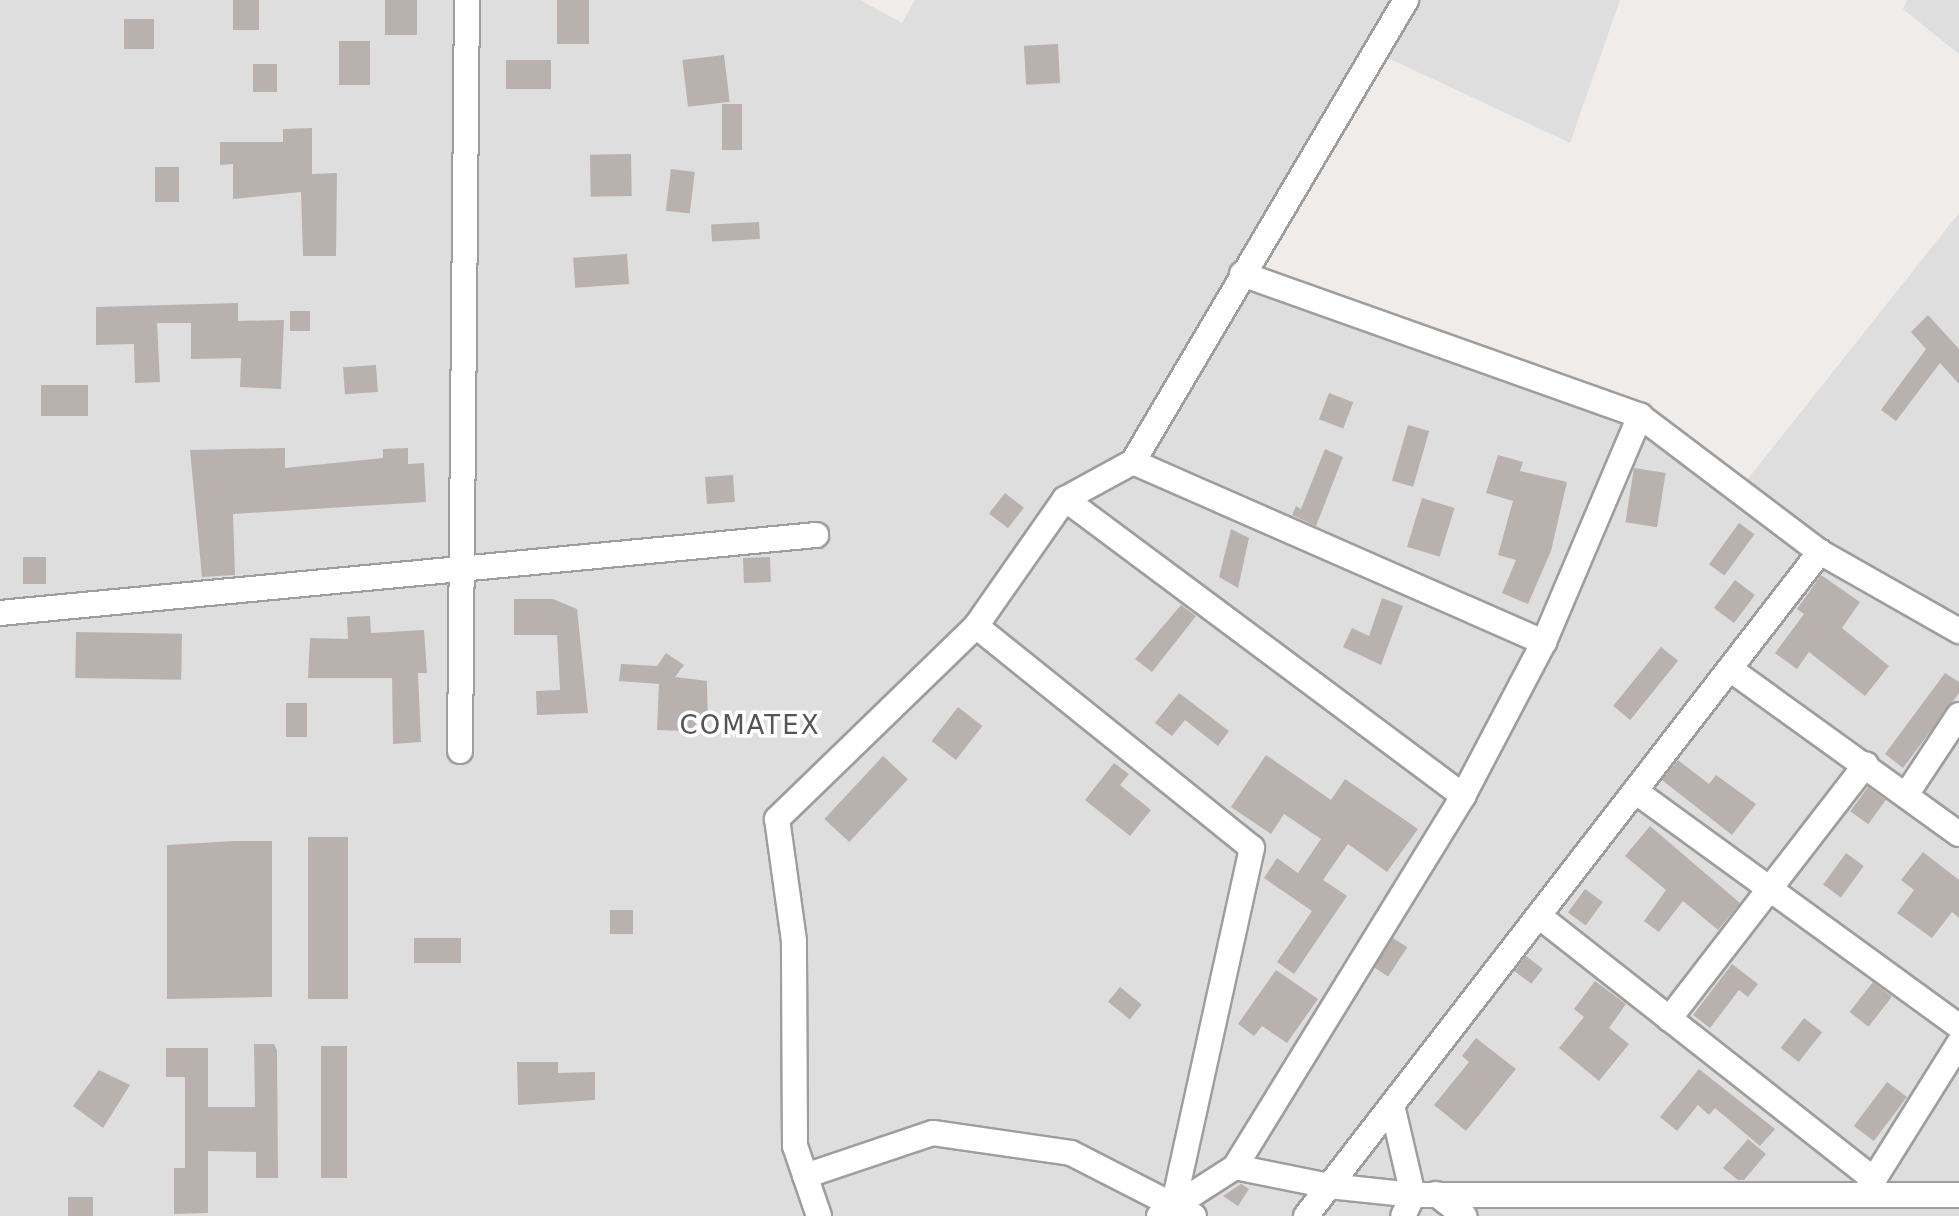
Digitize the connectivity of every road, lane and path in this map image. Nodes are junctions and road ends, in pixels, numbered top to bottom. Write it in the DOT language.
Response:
graph roads {
  1 [pos="467,0"];
  2 [pos="1406,0"];
  3 [pos="1242,274"];
  4 [pos="1640,416"];
  5 [pos="1133,462"];
  6 [pos="1065,499"];
  7 [pos="816,535"];
  8 [pos="1820,552"];
  9 [pos="462,569"];
  10 [pos="0,613"];
  11 [pos="976,626"];
  12 [pos="1959,631"];
  13 [pos="1544,642"];
  14 [pos="1730,669"];
  15 [pos="1959,715"];
  16 [pos="460,751"];
  17 [pos="1866,764"];
  18 [pos="1635,791"];
  19 [pos="1906,795"];
  20 [pos="1463,796"];
  21 [pos="1959,834"];
  22 [pos="1769,888"];
  23 [pos="1539,916"];
  24 [pos="1669,1019"];
  25 [pos="1959,1026"];
  26 [pos="1959,1043"];
  27 [pos="1392,1105"];
  28 [pos="1235,1167"];
  29 [pos="805,1176"];
  30 [pos="1329,1186"];
  31 [pos="1868,1189"];
  32 [pos="1959,1195"];
  33 [pos="1417,1202"];
  34 [pos="1176,1211"];
  35 [pos="819,1216"];
  36 [pos="1306,1216"];
  37 [pos="1464,1216"];
  1 -- 9 [label="street"];
  2 -- 3 [label="street"];
  3 -- 4 [label="street"];
  3 -- 5 [label="street"];
  4 -- 8 [label="street"];
  4 -- 13 [label="street"];
  5 -- 6 [label="street"];
  5 -- 13 [label="street"];
  6 -- 11 [label="street"];
  6 -- 20 [label="street"];
  7 -- 9 [label="street"];
  8 -- 12 [label="street"];
  8 -- 14 [label="street"];
  9 -- 10 [label="street"];
  9 -- 16 [label="street"];
  11 -- 29 [label="street"];
  11 -- 34 [label="street"];
  13 -- 20 [label="street"];
  14 -- 17 [label="street"];
  14 -- 18 [label="street"];
  15 -- 19 [label="street"];
  17 -- 19 [label="street"];
  17 -- 22 [label="street"];
  18 -- 22 [label="street"];
  18 -- 23 [label="street"];
  19 -- 21 [label="street"];
  20 -- 28 [label="street"];
  22 -- 24 [label="street"];
  22 -- 25 [label="street"];
  23 -- 24 [label="street"];
  23 -- 27 [label="street"];
  24 -- 31 [label="street"];
  26 -- 31 [label="street"];
  27 -- 30 [label="street"];
  27 -- 33 [label="street"];
  28 -- 30 [label="street"];
  28 -- 34 [label="street"];
  29 -- 34 [label="street"];
  29 -- 35 [label="street"];
  30 -- 33 [label="street"];
  30 -- 36 [label="street"];
  31 -- 32 [label="street"];
  31 -- 33 [label="street"];
  33 -- 37 [label="street"];
}
